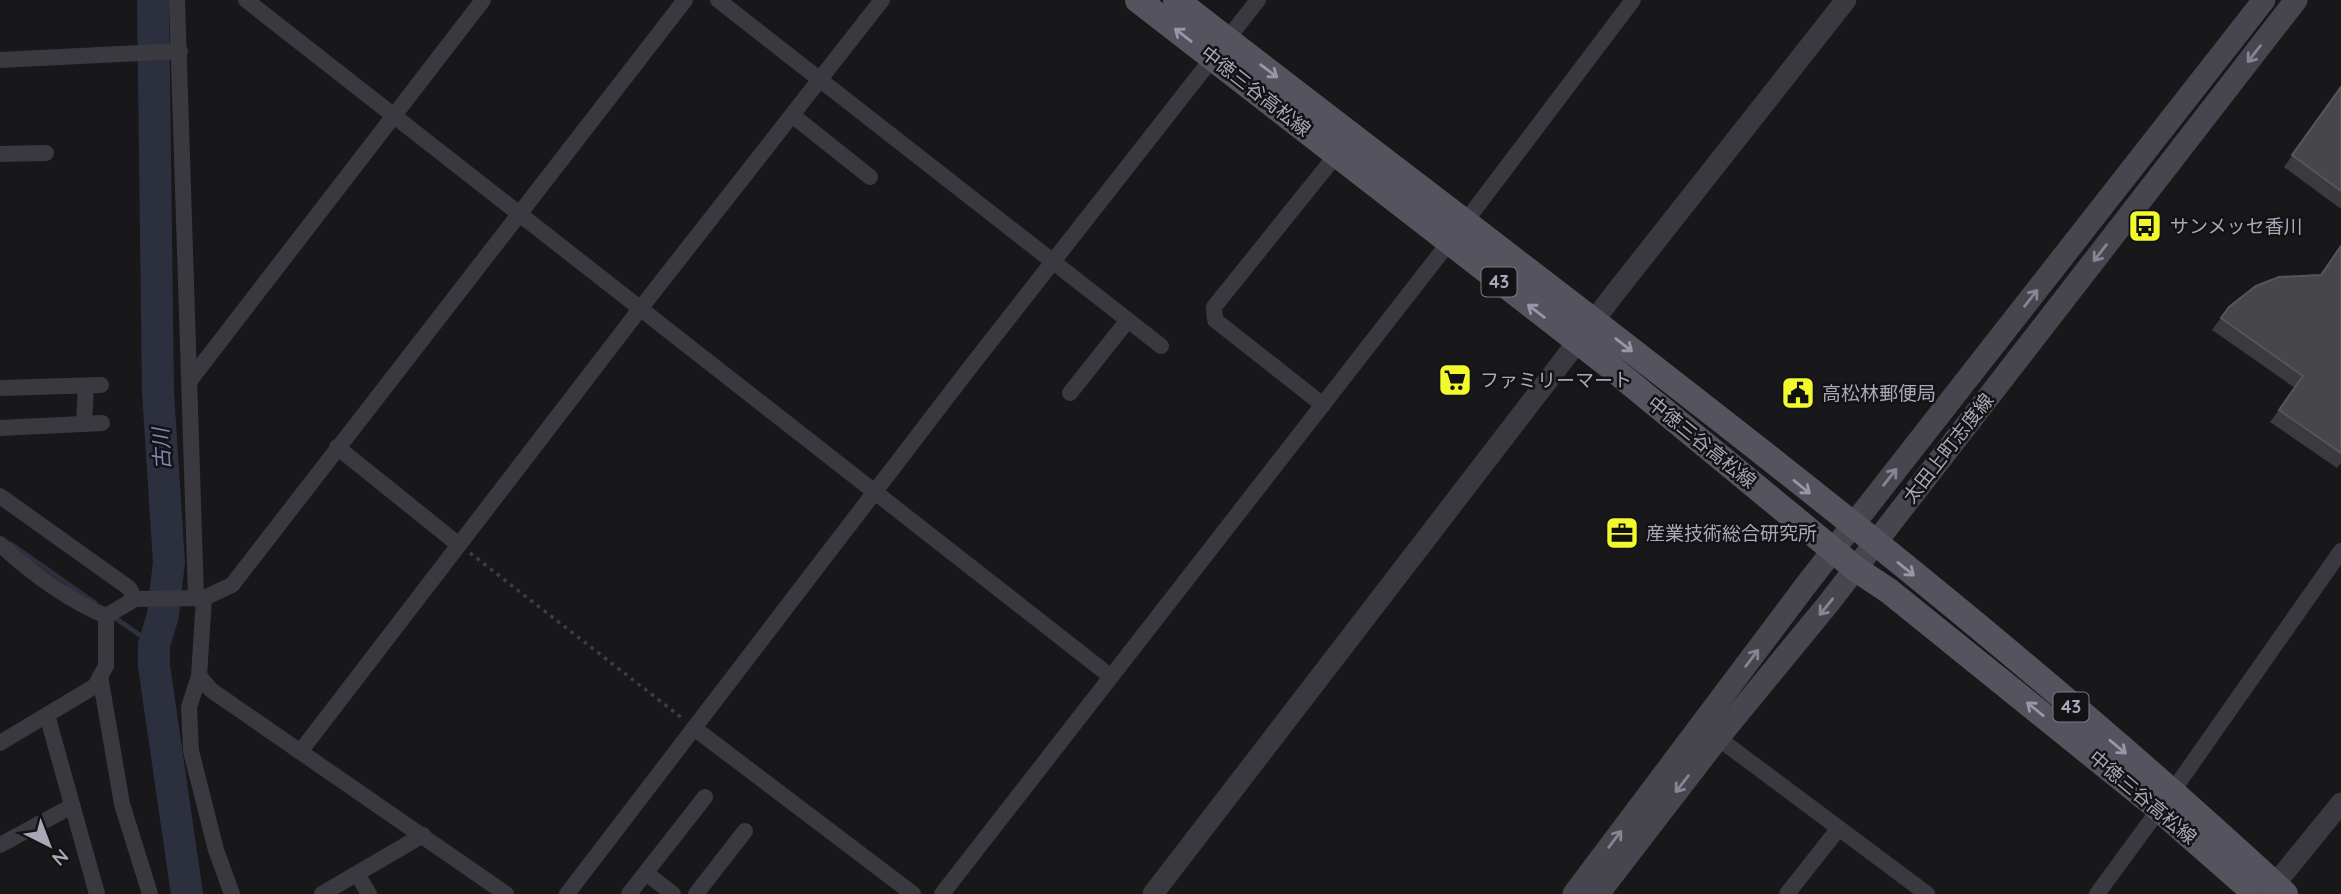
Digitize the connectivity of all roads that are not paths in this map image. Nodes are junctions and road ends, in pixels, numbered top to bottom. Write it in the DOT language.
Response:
graph roads {
  1 [pos="177,0"];
  2 [pos="246,0"];
  3 [pos="483,0"];
  4 [pos="685,0"];
  5 [pos="718,0"];
  6 [pos="882,0"];
  7 [pos="1138,0"];
  8 [pos="1176,0"];
  9 [pos="1258,0"];
  10 [pos="1633,0"];
  11 [pos="1846,0"];
  12 [pos="2264,0"];
  13 [pos="2296,0"];
  14 [pos="1221,50"];
  15 [pos="180,51"];
  16 [pos="0,60"];
  17 [pos="820,80"];
  18 [pos="792,115"];
  19 [pos="392,116"];
  20 [pos="46,153"];
  21 [pos="0,154"];
  22 [pos="1336,154"];
  23 [pos="870,177"];
  24 [pos="520,215"];
  25 [pos="1465,221"];
  26 [pos="1448,243"];
  27 [pos="1054,260"];
  28 [pos="640,309"];
  29 [pos="1128,320"];
  30 [pos="1594,321"];
  31 [pos="1577,342"];
  32 [pos="1161,346"];
  33 [pos="191,379"];
  34 [pos="0,388"];
  35 [pos="1070,393"];
  36 [pos="1323,405"];
  37 [pos="102,423"];
  38 [pos="84,424"];
  39 [pos="0,428"];
  40 [pos="337,447"];
  41 [pos="876,493"];
  42 [pos="0,496"];
  43 [pos="1853,526"];
  44 [pos="0,544"];
  45 [pos="1874,544"];
  46 [pos="459,545"];
  47 [pos="1834,550"];
  48 [pos="2341,551"];
  49 [pos="1856,569"];
  50 [pos="200,597"];
  51 [pos="134,600"];
  52 [pos="106,617"];
  53 [pos="100,676"];
  54 [pos="199,676"];
  55 [pos="1110,676"];
  56 [pos="47,715"];
  57 [pos="694,728"];
  58 [pos="1718,738"];
  59 [pos="0,743"];
  60 [pos="300,752"];
  61 [pos="705,797"];
  62 [pos="2165,800"];
  63 [pos="2341,803"];
  64 [pos="72,806"];
  65 [pos="1839,828"];
  66 [pos="745,831"];
  67 [pos="422,835"];
  68 [pos="0,845"];
  69 [pos="646,873"];
  70 [pos="357,874"];
  71 [pos="2271,892"];
  72 [pos="97,894"];
  73 [pos="150,894"];
  74 [pos="232,894"];
  75 [pos="322,894"];
  76 [pos="369,894"];
  77 [pos="506,894"];
  78 [pos="567,894"];
  79 [pos="629,894"];
  80 [pos="673,894"];
  81 [pos="696,894"];
  82 [pos="914,894"];
  83 [pos="942,894"];
  84 [pos="1153,894"];
  85 [pos="1574,894"];
  86 [pos="1598,894"];
  87 [pos="1787,894"];
  88 [pos="1927,894"];
  89 [pos="2096,894"];
  1 -- 15 [label="street"];
  2 -- 19 [label="street"];
  3 -- 19 [label="street"];
  4 -- 24 [label="street"];
  5 -- 17 [label="street"];
  6 -- 17 [label="street"];
  14 -- 7 [label="main road, 中徳三谷高松線 / 43, one-way"];
  8 -- 14 [label="main road, 中徳三谷高松線 / 43"];
  9 -- 14 [label="street"];
  10 -- 25 [label="street"];
  11 -- 30 [label="street"];
  43 -- 12 [label="main road, 太田上町志度線, one-way"];
  13 -- 45 [label="main road, 太田上町志度線, one-way"];
  14 -- 22 [label="main road, 中徳三谷高松線 / 43"];
  14 -- 25 [label="main road, 中徳三谷高松線 / 43, one-way"];
  14 -- 27 [label="street"];
  15 -- 16 [label="street"];
  15 -- 33 [label="street"];
  17 -- 18 [label="street"];
  17 -- 27 [label="street"];
  18 -- 23 [label="street"];
  18 -- 28 [label="street"];
  19 -- 24 [label="street"];
  19 -- 33 [label="street"];
  20 -- 21 [label="street"];
  22 -- 26 [label="main road, 中徳三谷高松線 / 43"];
  22 -- 36 [label="street"];
  24 -- 28 [label="street"];
  24 -- 40 [label="street"];
  25 -- 26 [label="street"];
  25 -- 30 [label="main road, 中徳三谷高松線 / 43"];
  31 -- 26 [label="main road, 中徳三谷高松線 / 43, one-way"];
  26 -- 36 [label="street"];
  27 -- 29 [label="street"];
  27 -- 41 [label="street"];
  28 -- 41 [label="street"];
  28 -- 46 [label="street"];
  29 -- 32 [label="street"];
  29 -- 35 [label="street"];
  30 -- 31 [label="street"];
  30 -- 43 [label="main road, 中徳三谷高松線 / 43, one-way"];
  31 -- 47 [label="main road, 中徳三谷高松線 / 43"];
  31 -- 84 [label="street"];
  33 -- 50 [label="street"];
  34 -- 38 [label="street"];
  36 -- 55 [label="street"];
  37 -- 38 [label="street"];
  38 -- 39 [label="street"];
  40 -- 46 [label="street"];
  40 -- 50 [label="street"];
  41 -- 55 [label="street"];
  41 -- 57 [label="street"];
  42 -- 51 [label="street"];
  43 -- 45 [label="main road, 中徳三谷高松線 / 43"];
  43 -- 47 [label="main road, 太田上町志度線"];
  44 -- 52 [label="street"];
  45 -- 49 [label="main road, 太田上町志度線"];
  45 -- 62 [label="main road, 中徳三谷高松線 / 43, one-way"];
  46 -- 60 [label="street"];
  47 -- 49 [label="main road, 中徳三谷高松線 / 43"];
  85 -- 47 [label="main road, 太田上町志度線, one-way"];
  48 -- 62 [label="street"];
  49 -- 58 [label="main road, 太田上町志度線, one-way"];
  62 -- 49 [label="main road, 中徳三谷高松線 / 43, one-way"];
  50 -- 51 [label="street"];
  50 -- 54 [label="street"];
  51 -- 52 [label="street"];
  52 -- 53 [label="street"];
  53 -- 56 [label="street"];
  53 -- 73 [label="street"];
  54 -- 60 [label="street"];
  54 -- 74 [label="street"];
  55 -- 83 [label="street"];
  56 -- 59 [label="street"];
  56 -- 64 [label="street"];
  57 -- 78 [label="street"];
  57 -- 82 [label="street"];
  58 -- 65 [label="street"];
  58 -- 86 [label="main road, 太田上町志度線, one-way"];
  60 -- 67 [label="street"];
  61 -- 69 [label="street"];
  62 -- 71 [label="main road, 中徳三谷高松線 / 43"];
  62 -- 89 [label="street"];
  63 -- 71 [label="street"];
  64 -- 68 [label="street"];
  64 -- 72 [label="street"];
  65 -- 87 [label="street"];
  65 -- 88 [label="street"];
  66 -- 81 [label="street"];
  67 -- 70 [label="street"];
  67 -- 77 [label="street"];
  69 -- 79 [label="street"];
  69 -- 80 [label="street"];
  70 -- 75 [label="street"];
  70 -- 76 [label="street"];
}
